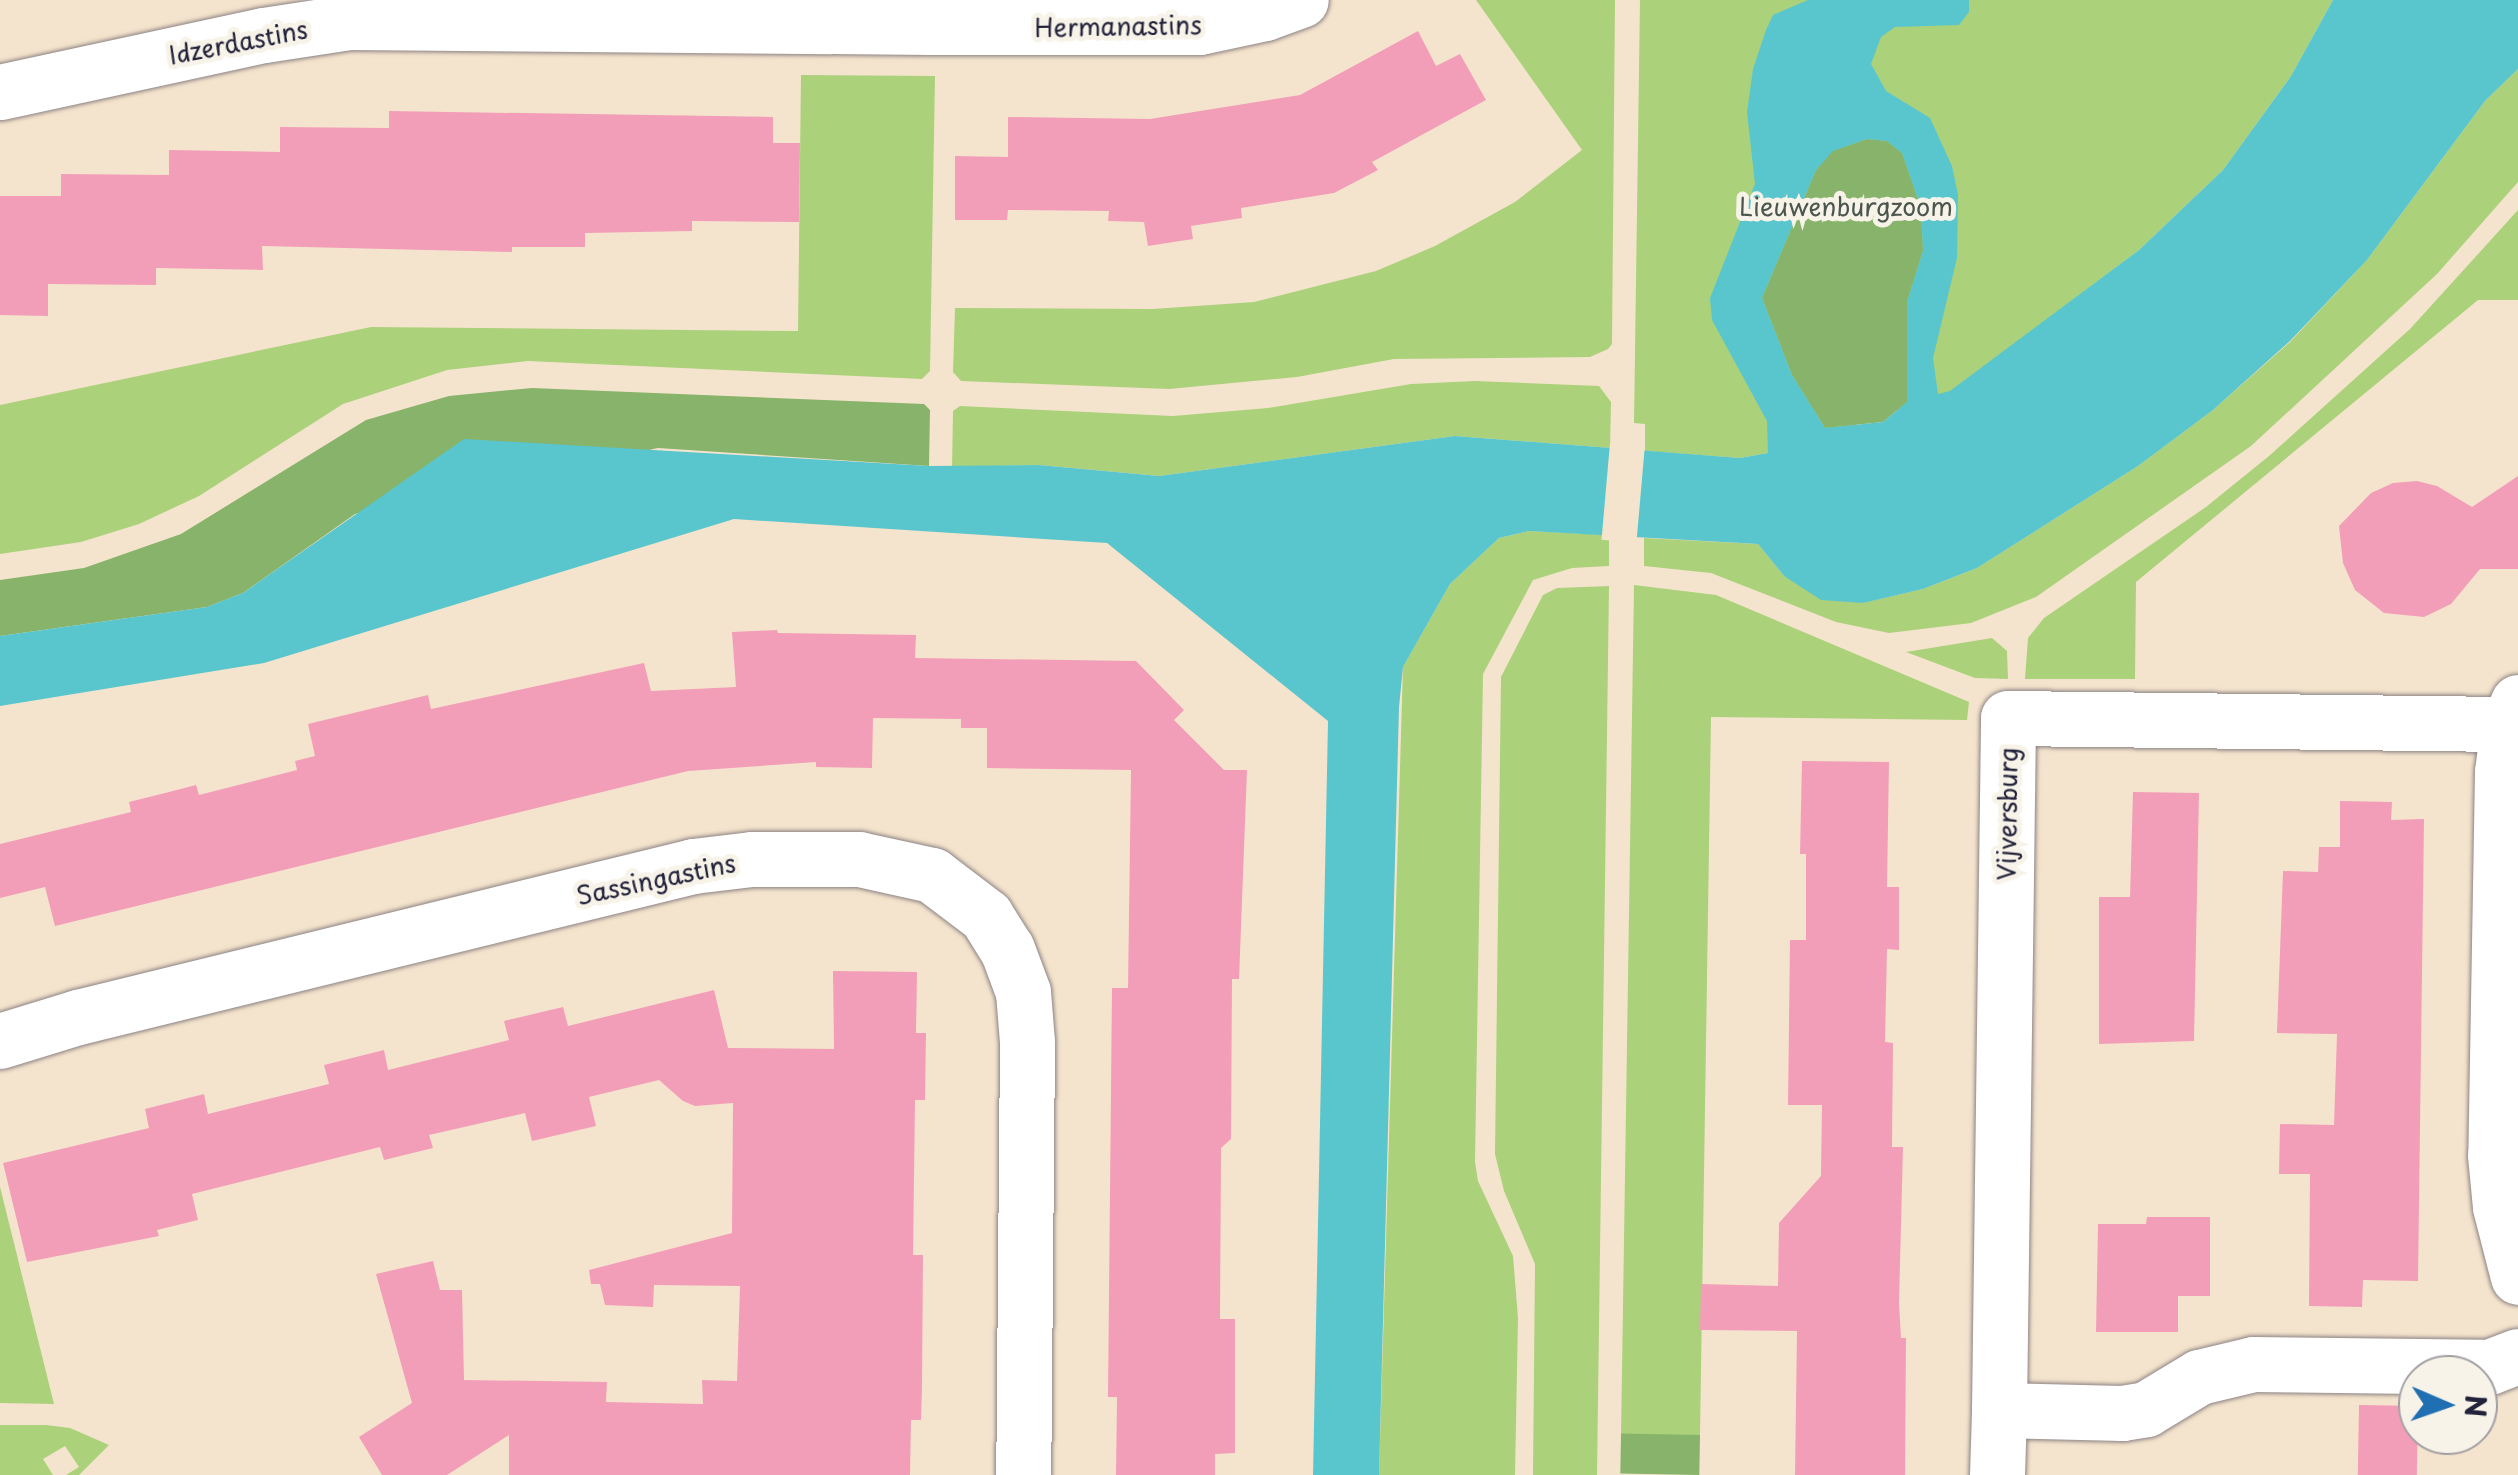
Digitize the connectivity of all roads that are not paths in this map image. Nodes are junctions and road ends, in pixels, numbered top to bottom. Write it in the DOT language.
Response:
graph roads {
  1 [pos="1301,0"];
  2 [pos="932,13"];
  3 [pos="0,92"];
  4 [pos="2513,713"];
  5 [pos="0,1041"];
  6 [pos="2518,1277"];
  7 [pos="2518,1356"];
  8 [pos="1998,1410"];
  9 [pos="1023,1475"];
  10 [pos="1997,1475"];
  1 -- 2 [label="street, Hermanastins"];
  2 -- 3 [label="street, Idzerdastins"];
  4 -- 6 [label="street"];
  4 -- 8 [label="street, Vijversburg"];
  5 -- 9 [label="street, Sassingastins"];
  7 -- 8 [label="street"];
  8 -- 10 [label="street, Vijversburg"];
}
